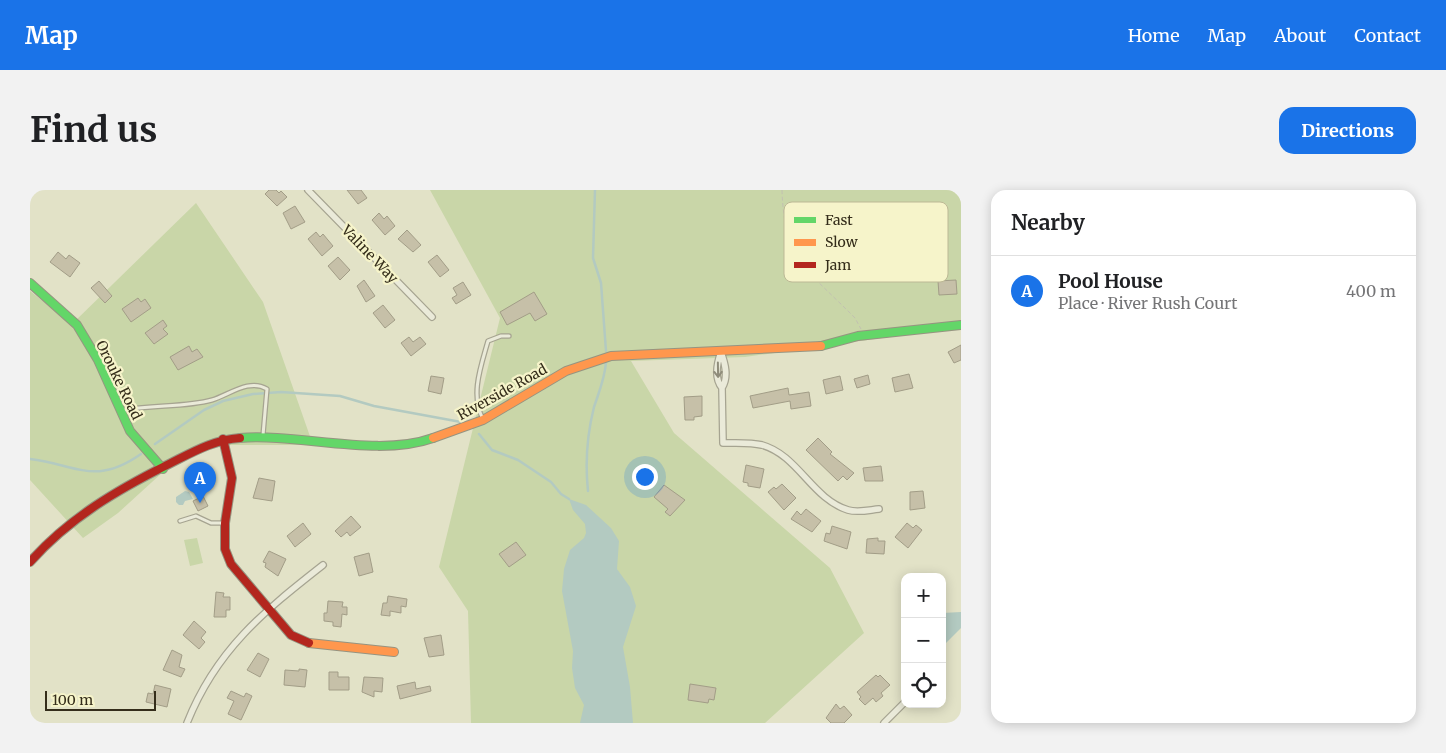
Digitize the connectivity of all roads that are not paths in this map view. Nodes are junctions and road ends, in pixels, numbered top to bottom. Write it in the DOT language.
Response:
graph roads {
  1 [pos="308,190"];
  2 [pos="30,283"];
  3 [pos="432,317"];
  4 [pos="961,325"];
  5 [pos="509,336"];
  6 [pos="721,352"];
  7 [pos="120,411"];
  8 [pos="483,420"];
  9 [pos="263,436"];
  10 [pos="223,439"];
  11 [pos="163,469"];
  12 [pos="879,509"];
  13 [pos="180,521"];
  14 [pos="225,523"];
  15 [pos="30,562"];
  16 [pos="323,565"];
  17 [pos="267,610"];
  18 [pos="394,652"];
  19 [pos="901,706"];
  20 [pos="187,723"];
  21 [pos="884,723"];
  1 -- 3 [label="street, Valine Way"];
  2 -- 7 [label="street, Orouke Road"];
  4 -- 6 [label="street, Riverside Road"];
  5 -- 8 [label="lane"];
  6 -- 8 [label="street, Riverside Road"];
  6 -- 12 [label="street"];
  7 -- 9 [label="lane"];
  7 -- 11 [label="street, Orouke Road"];
  8 -- 9 [label="street, Riverside Road"];
  9 -- 10 [label="street, Riverside Road"];
  10 -- 11 [label="street, Riverside Road"];
  10 -- 14 [label="street"];
  11 -- 15 [label="street, Riverside Road"];
  13 -- 14 [label="lane"];
  14 -- 17 [label="street"];
  16 -- 17 [label="street"];
  17 -- 18 [label="street"];
  17 -- 20 [label="street"];
  19 -- 21 [label="street"];
}
